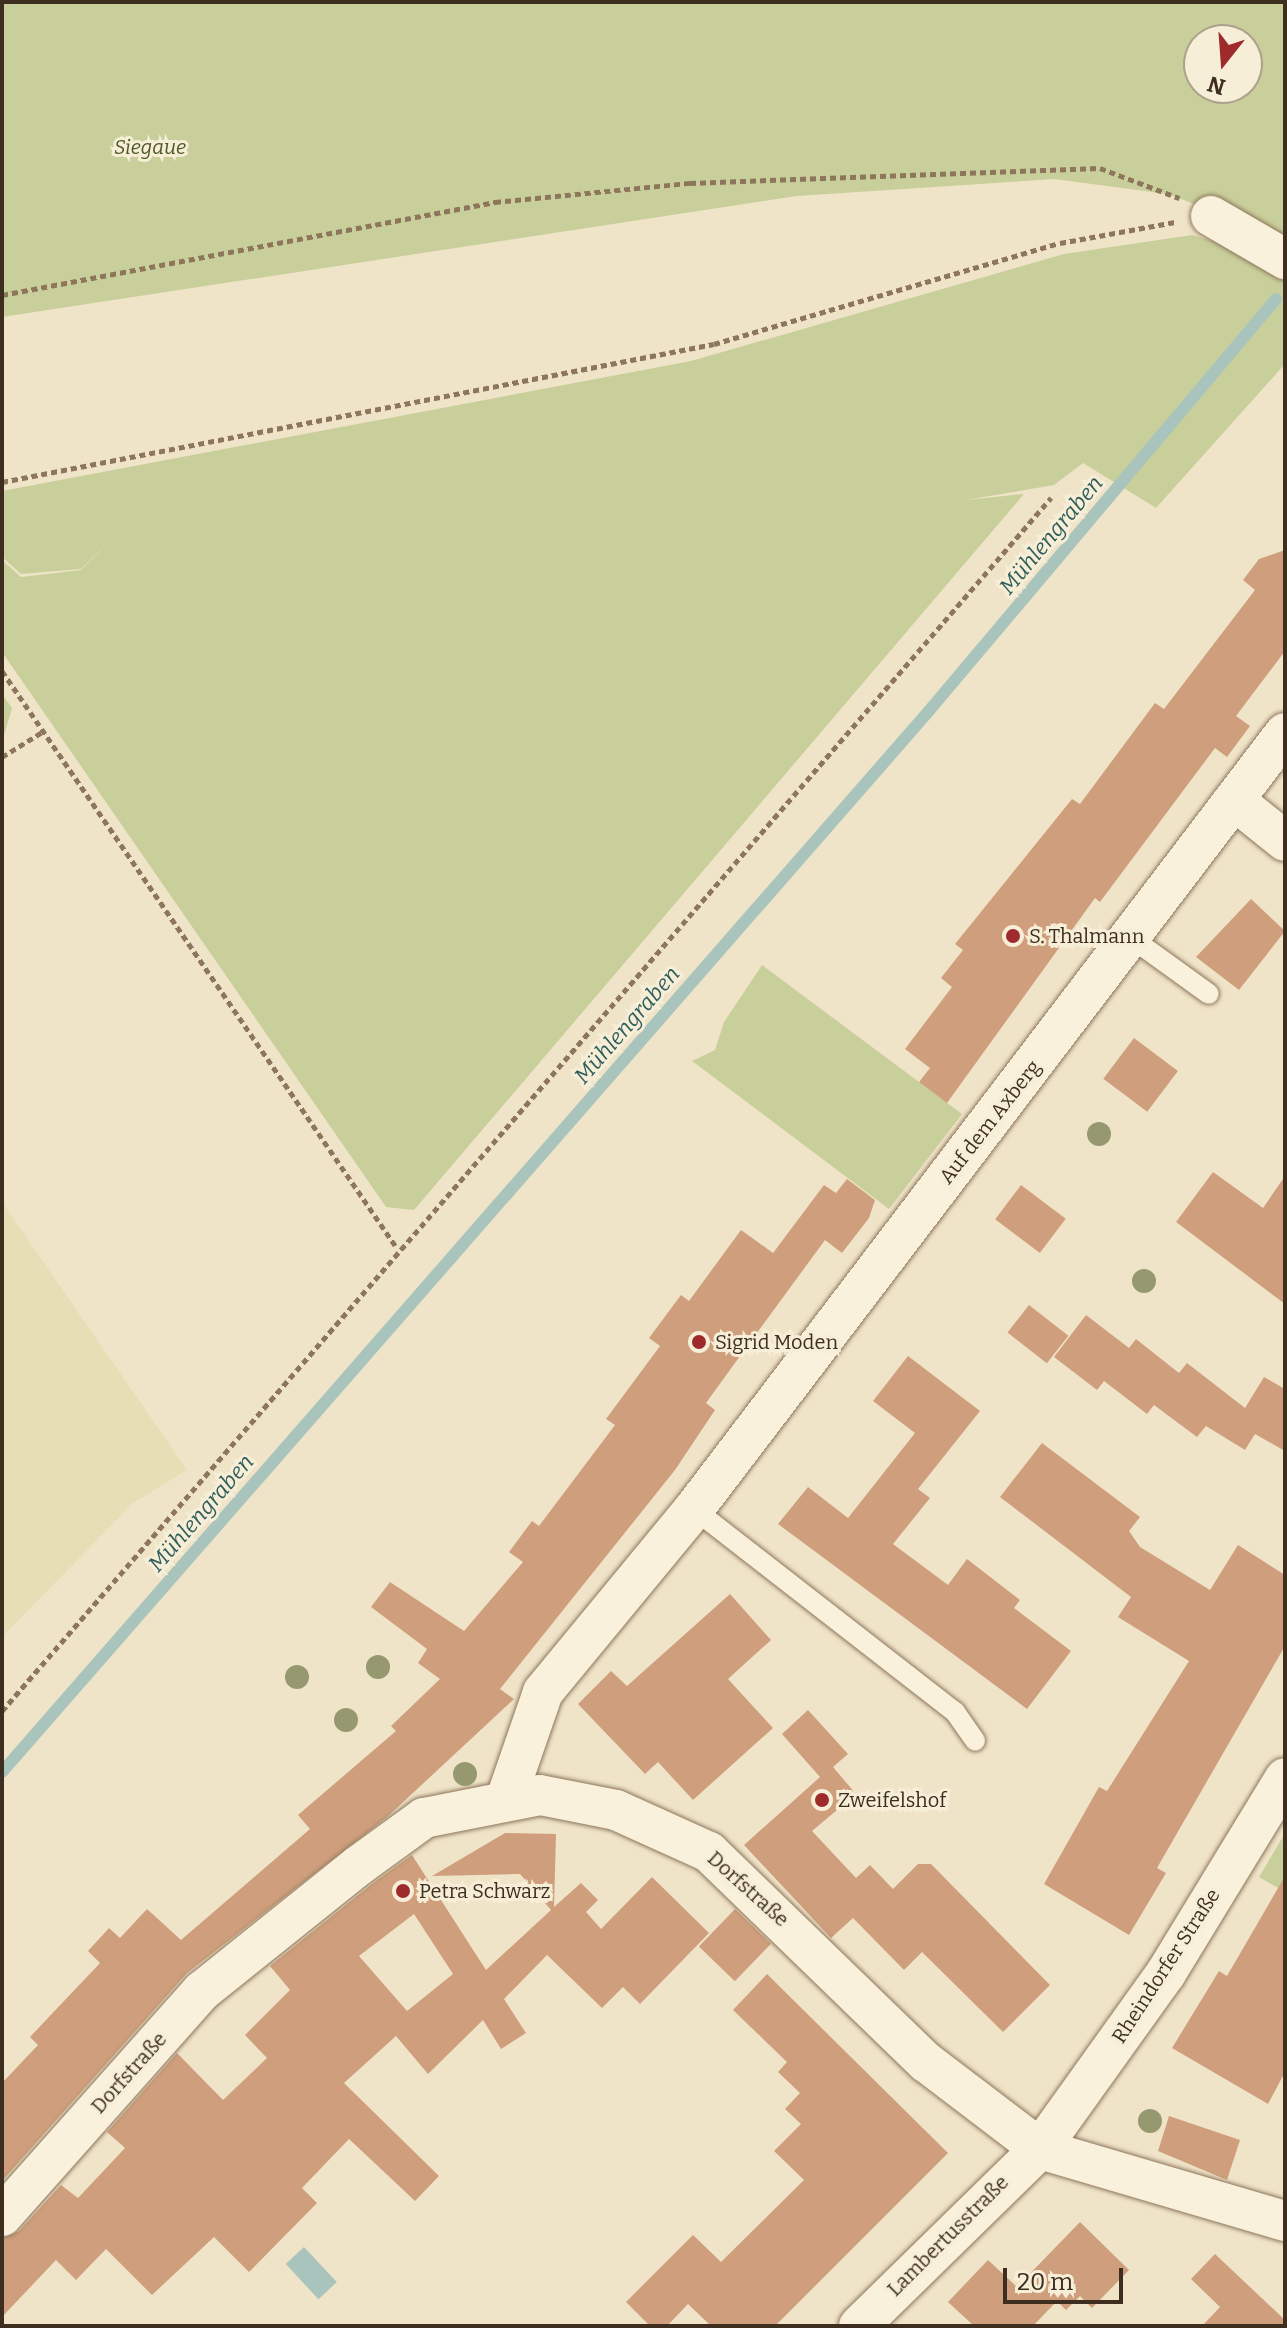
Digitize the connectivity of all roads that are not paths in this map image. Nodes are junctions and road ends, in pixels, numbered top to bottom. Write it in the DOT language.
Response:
graph roads {
  1 [pos="1211,216"];
  2 [pos="1285,259"];
  3 [pos="1285,733"];
  4 [pos="1234,800"];
  5 [pos="1285,841"];
  6 [pos="1130,937"];
  7 [pos="1209,994"];
  8 [pos="694,1509"];
  9 [pos="975,1741"];
  10 [pos="1285,1778"];
  11 [pos="506,1799"];
  12 [pos="1040,2149"];
  13 [pos="2,2216"];
  14 [pos="1285,2221"];
  15 [pos="859,2326"];
  1 -- 2 [label="street"];
  3 -- 4 [label="street, Auf dem Axberg"];
  4 -- 5 [label="street"];
  4 -- 6 [label="street, Auf dem Axberg"];
  6 -- 7 [label="lane"];
  6 -- 8 [label="street, Auf dem Axberg"];
  8 -- 9 [label="lane"];
  8 -- 11 [label="street, Auf dem Axberg"];
  10 -- 12 [label="street, Rheindorfer Straße"];
  11 -- 12 [label="street, Dorfstraße"];
  11 -- 13 [label="street, Dorfstraße"];
  12 -- 14 [label="street, Dorfstraße"];
  12 -- 15 [label="street, Lambertusstraße"];
}
